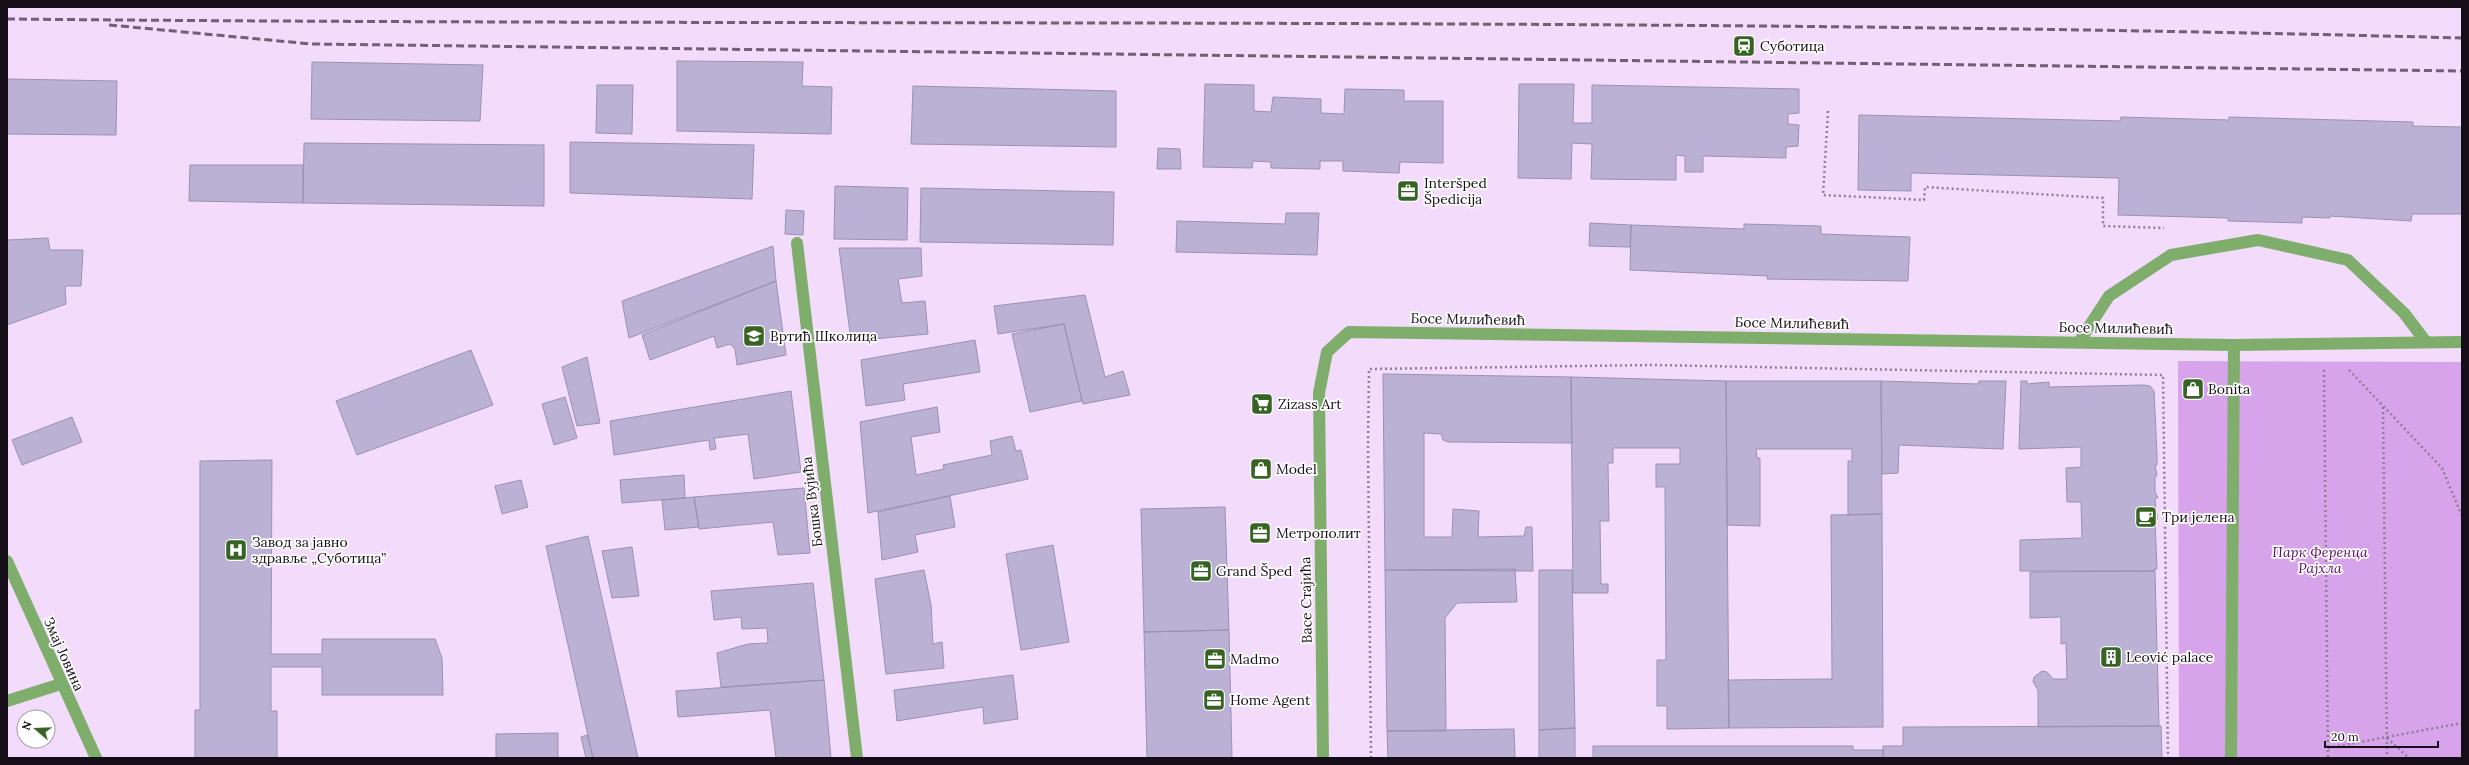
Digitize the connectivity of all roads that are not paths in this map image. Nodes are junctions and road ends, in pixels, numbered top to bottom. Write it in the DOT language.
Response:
graph roads {
  1 [pos="797,243"];
  2 [pos="1349,332"];
  3 [pos="2079,342"];
  4 [pos="2426,342"];
  5 [pos="2462,342"];
  6 [pos="2234,344"];
  7 [pos="7,560"];
  8 [pos="61,684"];
  9 [pos="7,701"];
  10 [pos="96,758"];
  11 [pos="857,758"];
  12 [pos="1323,758"];
  13 [pos="2231,758"];
  1 -- 11 [label="street, Бошка Вујића"];
  2 -- 3 [label="street, Босе Милићевић"];
  2 -- 12 [label="street, Васе Стајића"];
  3 -- 4 [label="street"];
  3 -- 6 [label="street, Босе Милићевић"];
  4 -- 5 [label="street"];
  4 -- 6 [label="street"];
  6 -- 13 [label="street"];
  7 -- 8 [label="street, Змај Јовина"];
  8 -- 9 [label="street"];
  8 -- 10 [label="street, Змај Јовина"];
}
